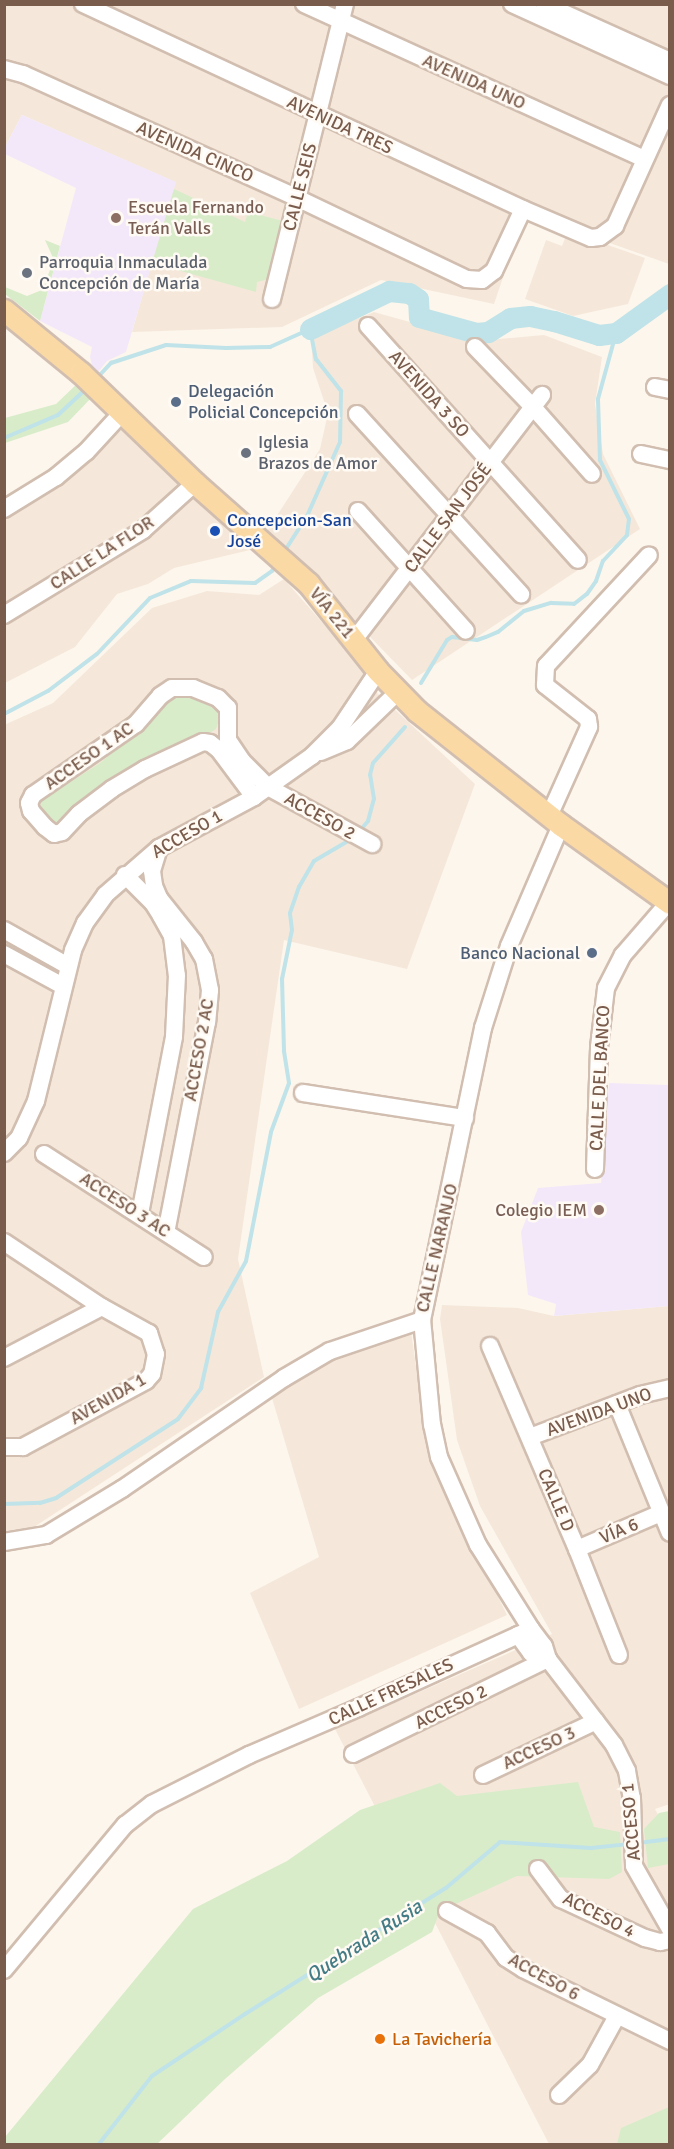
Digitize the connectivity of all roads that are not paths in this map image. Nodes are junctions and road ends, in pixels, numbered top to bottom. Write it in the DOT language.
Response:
graph roads {
  1 [pos="83,4"];
  2 [pos="304,4"];
  3 [pos="512,4"];
  4 [pos="544,4"];
  5 [pos="343,13"];
  6 [pos="669,61"];
  7 [pos="4,69"];
  8 [pos="669,76"];
  9 [pos="669,105"];
  10 [pos="319,115"];
  11 [pos="644,159"];
  12 [pos="297,198"];
  13 [pos="523,209"];
  14 [pos="272,299"];
  15 [pos="4,310"];
  16 [pos="368,326"];
  17 [pos="475,347"];
  18 [pos="537,401"];
  19 [pos="121,414"];
  20 [pos="357,414"];
  21 [pos="641,454"];
  22 [pos="669,460"];
  23 [pos="490,462"];
  24 [pos="592,474"];
  25 [pos="195,483"];
  26 [pos="4,509"];
  27 [pos="358,511"];
  28 [pos="450,516"];
  29 [pos="649,555"];
  30 [pos="578,560"];
  31 [pos="409,568"];
  32 [pos="521,594"];
  33 [pos="4,615"];
  34 [pos="466,631"];
  35 [pos="354,640"];
  36 [pos="378,670"];
  37 [pos="398,692"];
  38 [pos="312,756"];
  39 [pos="268,787"];
  40 [pos="254,797"];
  41 [pos="555,821"];
  42 [pos="372,844"];
  43 [pos="159,848"];
  44 [pos="125,875"];
  45 [pos="669,902"];
  46 [pos="178,933"];
  47 [pos="6,936"];
  48 [pos="4,954"];
  49 [pos="68,966"];
  50 [pos="63,986"];
  51 [pos="174,1037"];
  52 [pos="202,1043"];
  53 [pos="303,1093"];
  54 [pos="465,1118"];
  55 [pos="157,1130"];
  56 [pos="183,1137"];
  57 [pos="4,1153"];
  58 [pos="44,1154"];
  59 [pos="595,1169"];
  60 [pos="140,1213"];
  61 [pos="166,1232"];
  62 [pos="6,1246"];
  63 [pos="204,1257"];
  64 [pos="102,1307"];
  65 [pos="422,1320"];
  66 [pos="490,1346"];
  67 [pos="4,1358"];
  68 [pos="669,1388"];
  69 [pos="617,1404"];
  70 [pos="530,1437"];
  71 [pos="4,1447"];
  72 [pos="661,1513"];
  73 [pos="669,1533"];
  74 [pos="4,1542"];
  75 [pos="577,1549"];
  76 [pos="524,1632"];
  77 [pos="619,1655"];
  78 [pos="548,1659"];
  79 [pos="596,1721"];
  80 [pos="353,1754"];
  81 [pos="483,1775"];
  82 [pos="538,1869"];
  83 [pos="447,1911"];
  84 [pos="669,1929"];
  85 [pos="669,1940"];
  86 [pos="4,1970"];
  87 [pos="617,2016"];
  88 [pos="669,2041"];
  89 [pos="559,2095"];
  1 -- 10 [label="street, AVENIDA TRES"];
  2 -- 5 [label="street, AVENIDA UNO"];
  3 -- 8 [label="street"];
  4 -- 6 [label="street"];
  5 -- 10 [label="street, CALLE SEIS"];
  5 -- 11 [label="street, AVENIDA UNO"];
  7 -- 12 [label="street, AVENIDA CINCO"];
  9 -- 11 [label="street"];
  10 -- 12 [label="street, CALLE SEIS"];
  10 -- 13 [label="street, AVENIDA TRES"];
  11 -- 13 [label="street, AVENIDA TRES"];
  12 -- 13 [label="street, AVENIDA CINCO"];
  12 -- 14 [label="street, CALLE SEIS"];
  15 -- 19 [label="main road, VÍA 221"];
  16 -- 23 [label="street, AVENIDA 3 SO"];
  17 -- 18 [label="street"];
  18 -- 23 [label="street, CALLE SAN JOSÉ"];
  18 -- 24 [label="street"];
  19 -- 25 [label="main road, VÍA 221"];
  19 -- 26 [label="street"];
  20 -- 28 [label="street"];
  21 -- 22 [label="street"];
  23 -- 28 [label="street, CALLE SAN JOSÉ"];
  23 -- 30 [label="street, AVENIDA 3 SO"];
  25 -- 33 [label="street, CALLE LA FLOR"];
  25 -- 35 [label="main road, VÍA 221"];
  27 -- 31 [label="street"];
  28 -- 31 [label="street, CALLE SAN JOSÉ"];
  28 -- 32 [label="street"];
  29 -- 41 [label="street, CALLE NARANJO"];
  31 -- 34 [label="street"];
  31 -- 35 [label="street, CALLE SAN JOSÉ"];
  35 -- 36 [label="main road, VÍA 221"];
  36 -- 37 [label="main road, VÍA 221"];
  36 -- 38 [label="street, ACCESO 1"];
  37 -- 38 [label="street, ACCESO 1"];
  37 -- 41 [label="main road, VÍA 221"];
  38 -- 39 [label="street, ACCESO 1"];
  39 -- 40 [label="street, ACCESO 1"];
  39 -- 40 [label="street, ACCESO 1 AC"];
  39 -- 42 [label="street, ACCESO 2"];
  40 -- 43 [label="street, ACCESO 1"];
  41 -- 45 [label="main road, VÍA 221"];
  41 -- 54 [label="street, CALLE NARANJO"];
  43 -- 44 [label="street, ACCESO 1"];
  43 -- 46 [label="street, ACCESO 2 AC"];
  44 -- 46 [label="street, ACCESO 2 AC"];
  44 -- 49 [label="street, ACCESO 1"];
  45 -- 59 [label="street, CALLE DEL BANCO"];
  46 -- 51 [label="street, ACCESO 2 AC"];
  46 -- 52 [label="street, ACCESO 2 AC"];
  47 -- 49 [label="street"];
  48 -- 50 [label="street"];
  49 -- 50 [label="street, ACCESO 1"];
  50 -- 57 [label="street, ACCESO 1"];
  51 -- 52 [label="street"];
  51 -- 55 [label="street, ACCESO 2 AC"];
  52 -- 56 [label="street, ACCESO 2 AC"];
  53 -- 54 [label="street"];
  54 -- 65 [label="street, CALLE NARANJO"];
  55 -- 56 [label="street"];
  55 -- 60 [label="street, ACCESO 2 AC"];
  56 -- 61 [label="street, ACCESO 2 AC"];
  58 -- 60 [label="street, ACCESO 3 AC"];
  60 -- 61 [label="street, ACCESO 3 AC"];
  61 -- 63 [label="street, ACCESO 3 AC"];
  62 -- 64 [label="street, AVENIDA 1"];
  64 -- 67 [label="street"];
  64 -- 71 [label="street, AVENIDA 1"];
  65 -- 74 [label="street, CALLE NARANJO"];
  65 -- 76 [label="street"];
  66 -- 70 [label="street, CALLE D"];
  68 -- 69 [label="street, AVENIDA UNO"];
  69 -- 70 [label="street, AVENIDA UNO"];
  69 -- 72 [label="street"];
  70 -- 75 [label="street, CALLE D"];
  72 -- 73 [label="street"];
  72 -- 75 [label="street, VÍA 6"];
  75 -- 77 [label="street, CALLE D"];
  76 -- 78 [label="street, ACCESO 1"];
  76 -- 86 [label="street, CALLE FRESALES"];
  78 -- 79 [label="street, ACCESO 1"];
  78 -- 80 [label="street, ACCESO 2"];
  79 -- 81 [label="street, ACCESO 3"];
  79 -- 84 [label="street, ACCESO 1"];
  82 -- 85 [label="street, ACCESO 4"];
  83 -- 87 [label="street, ACCESO 6"];
  87 -- 88 [label="street"];
  87 -- 89 [label="street"];
}
